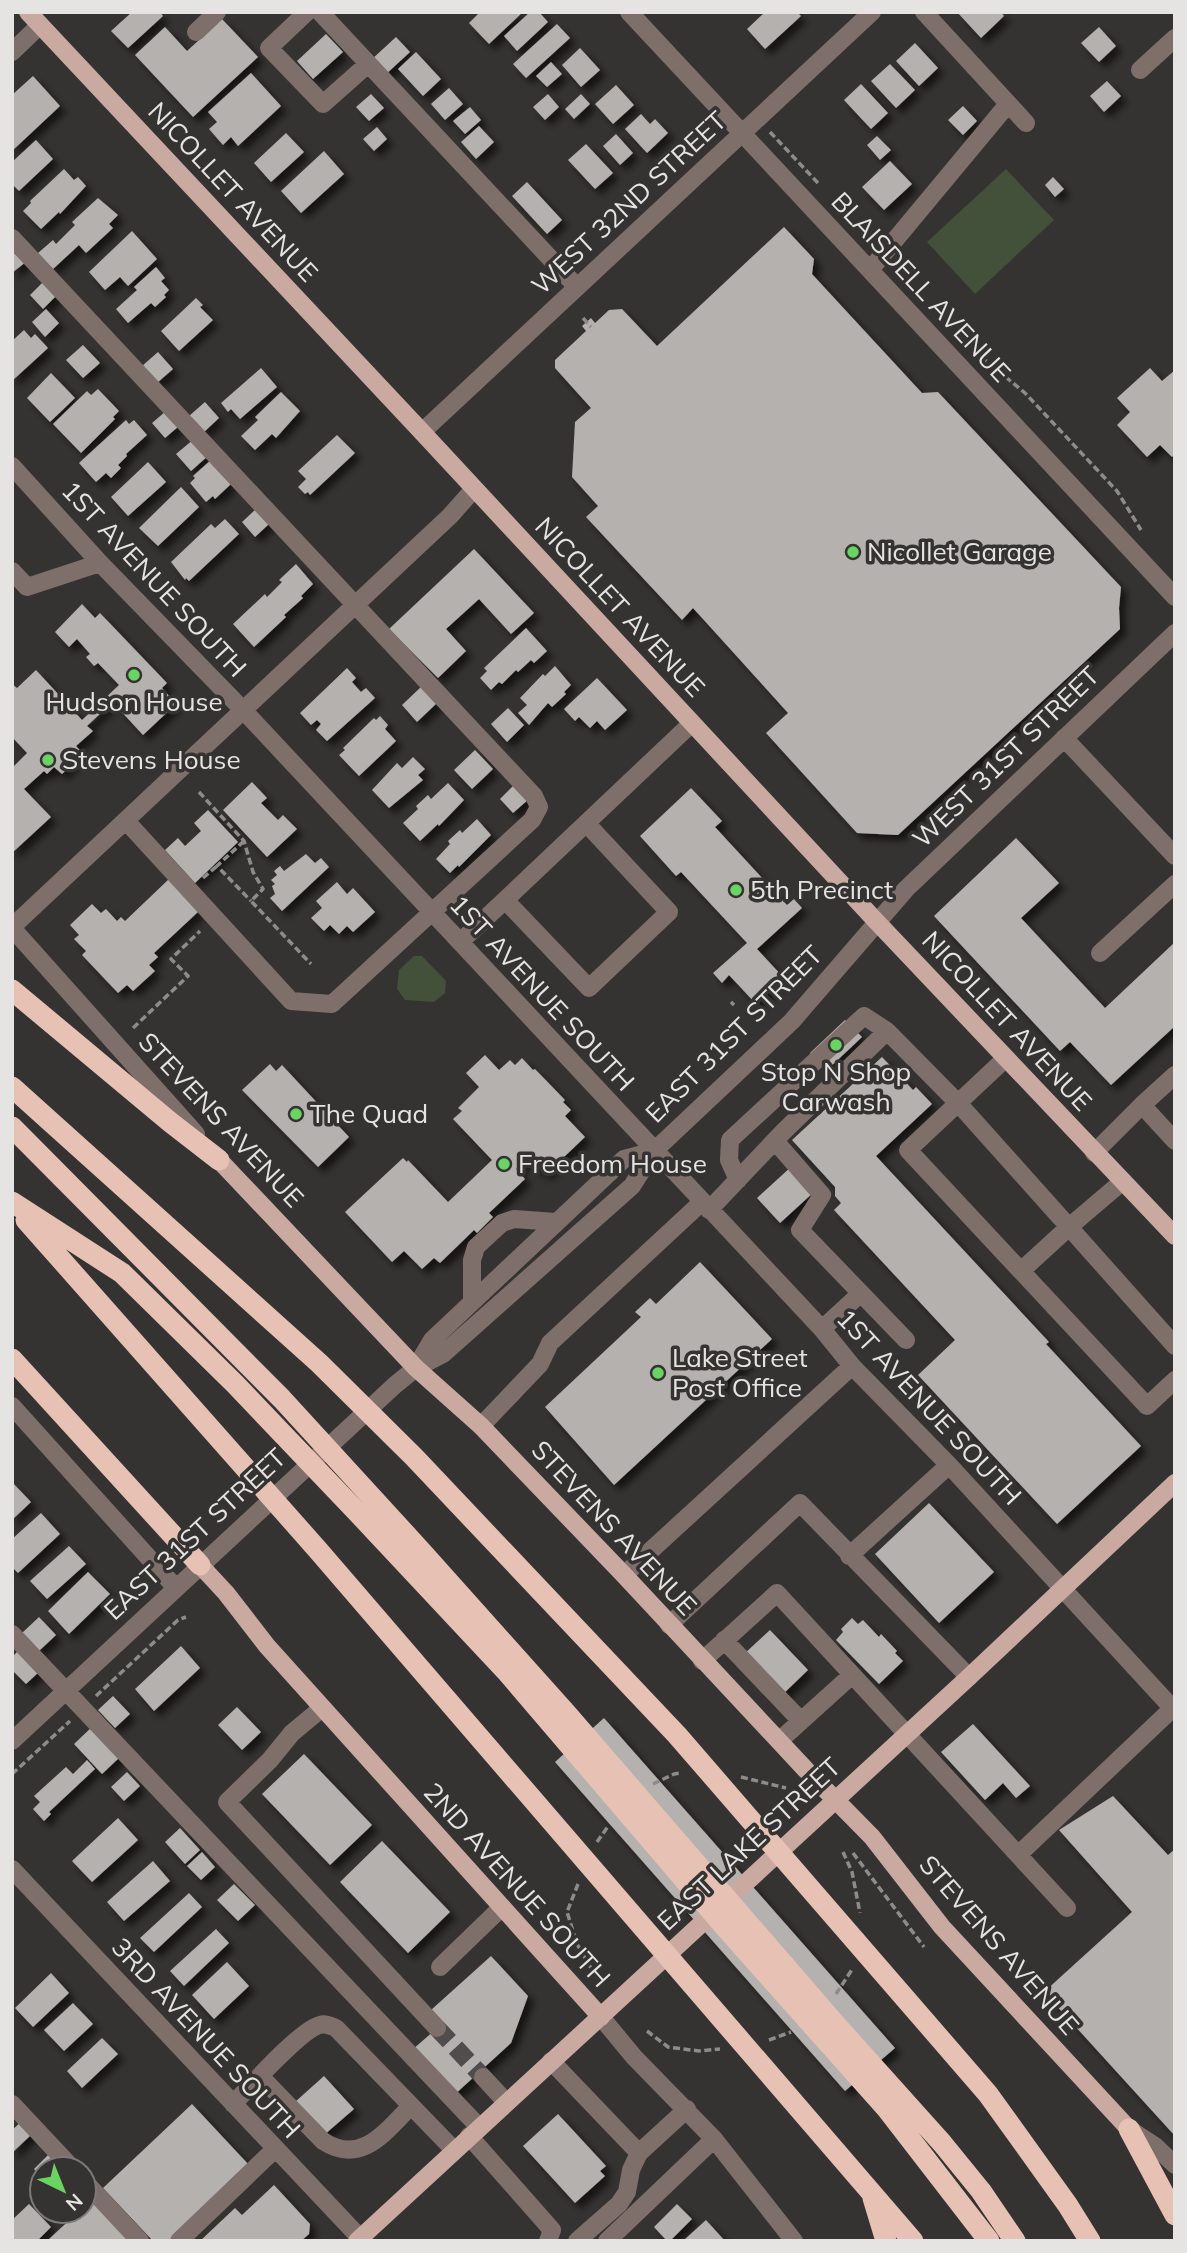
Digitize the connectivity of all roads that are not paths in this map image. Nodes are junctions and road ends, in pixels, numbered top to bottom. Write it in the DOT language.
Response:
graph roads {
  1 [pos="217,12"];
  2 [pos="307,12"];
  3 [pos="320,12"];
  4 [pos="629,12"];
  5 [pos="872,12"];
  6 [pos="924,12"];
  7 [pos="34,19"];
  8 [pos="196,32"];
  9 [pos="1175,38"];
  10 [pos="12,52"];
  11 [pos="368,64"];
  12 [pos="1140,70"];
  13 [pos="1008,104"];
  14 [pos="1026,123"];
  15 [pos="741,134"];
  16 [pos="12,238"];
  17 [pos="870,270"];
  18 [pos="577,287"];
  19 [pos="422,432"];
  20 [pos="12,466"];
  21 [pos="474,489"];
  22 [pos="100,563"];
  23 [pos="12,571"];
  24 [pos="1175,597"];
  25 [pos="355,606"];
  26 [pos="1175,634"];
  27 [pos="244,711"];
  28 [pos="692,723"];
  29 [pos="1064,738"];
  30 [pos="127,822"];
  31 [pos="586,823"];
  32 [pos="1175,856"];
  33 [pos="1175,884"];
  34 [pos="505,900"];
  35 [pos="432,912"];
  36 [pos="876,921"];
  37 [pos="12,928"];
  38 [pos="460,942"];
  39 [pos="1100,953"];
  40 [pos="12,990"];
  41 [pos="887,1031"];
  42 [pos="1006,1058"];
  43 [pos="1175,1075"];
  44 [pos="12,1087"];
  45 [pos="958,1103"];
  46 [pos="1142,1105"];
  47 [pos="12,1126"];
  48 [pos="775,1141"];
  49 [pos="1175,1141"];
  50 [pos="654,1151"];
  51 [pos="1094,1153"];
  52 [pos="219,1160"];
  53 [pos="738,1180"];
  54 [pos="1123,1181"];
  55 [pos="12,1203"];
  56 [pos="706,1206"];
  57 [pos="556,1222"];
  58 [pos="1069,1227"];
  59 [pos="1175,1236"];
  60 [pos="1021,1271"];
  61 [pos="861,1293"];
  62 [pos="472,1302"];
  63 [pos="822,1329"];
  64 [pos="906,1340"];
  65 [pos="1175,1346"];
  66 [pos="12,1359"];
  67 [pos="852,1366"];
  68 [pos="416,1368"];
  69 [pos="1175,1380"];
  70 [pos="12,1406"];
  71 [pos="481,1426"];
  72 [pos="949,1465"];
  73 [pos="1175,1483"];
  74 [pos="364,1505"];
  75 [pos="849,1556"];
  76 [pos="200,1566"];
  77 [pos="624,1575"];
  78 [pos="176,1588"];
  79 [pos="1062,1588"];
  80 [pos="669,1625"];
  81 [pos="12,1634"];
  82 [pos="724,1640"];
  83 [pos="702,1661"];
  84 [pos="852,1675"];
  85 [pos="969,1677"];
  86 [pos="67,1690"];
  87 [pos="322,1708"];
  88 [pos="1174,1709"];
  89 [pos="801,1721"];
  90 [pos="906,1734"];
  91 [pos="12,1741"];
  92 [pos="779,1741"];
  93 [pos="835,1800"];
  94 [pos="1018,1855"];
  95 [pos="12,1869"];
  96 [pos="502,1907"];
  97 [pos="1067,1908"];
  98 [pos="440,1967"];
  99 [pos="601,2017"];
  100 [pos="437,2028"];
  101 [pos="830,2032"];
  102 [pos="551,2061"];
  103 [pos="260,2076"];
  104 [pos="482,2077"];
  105 [pos="506,2102"];
  106 [pos="12,2104"];
  107 [pos="233,2104"];
  108 [pos="411,2106"];
  109 [pos="687,2109"];
  110 [pos="1129,2129"];
  111 [pos="474,2132"];
  112 [pos="714,2139"];
  113 [pos="275,2149"];
  114 [pos="454,2150"];
  115 [pos="639,2153"];
  116 [pos="60,2155"];
  117 [pos="1175,2165"];
  118 [pos="870,2190"];
  119 [pos="98,2196"];
  120 [pos="1172,2209"];
  121 [pos="360,2240"];
  122 [pos="140,2241"];
  123 [pos="179,2241"];
  124 [pos="548,2241"];
  125 [pos="578,2241"];
  126 [pos="607,2241"];
  127 [pos="794,2241"];
  128 [pos="886,2241"];
  129 [pos="913,2241"];
  130 [pos="989,2241"];
  131 [pos="1016,2241"];
  132 [pos="1090,2241"];
  1 -- 8 [label="street"];
  2 -- 11 [label="street"];
  3 -- 11 [label="street"];
  4 -- 15 [label="street, BLAISDELL AVENUE"];
  5 -- 15 [label="street, WEST 32ND STREET"];
  6 -- 13 [label="street"];
  7 -- 10 [label="street"];
  7 -- 19 [label="main road, NICOLLET AVENUE"];
  9 -- 12 [label="street"];
  11 -- 18 [label="street"];
  13 -- 14 [label="street"];
  13 -- 17 [label="street"];
  15 -- 17 [label="street, BLAISDELL AVENUE"];
  15 -- 18 [label="street, WEST 32ND STREET"];
  16 -- 25 [label="street"];
  17 -- 24 [label="street, BLAISDELL AVENUE"];
  18 -- 19 [label="street, WEST 32ND STREET"];
  19 -- 21 [label="main road, NICOLLET AVENUE"];
  20 -- 22 [label="street, 1ST AVENUE SOUTH"];
  21 -- 25 [label="street"];
  21 -- 28 [label="main road, NICOLLET AVENUE"];
  22 -- 23 [label="street"];
  22 -- 27 [label="street, 1ST AVENUE SOUTH"];
  25 -- 27 [label="street"];
  25 -- 35 [label="street"];
  26 -- 29 [label="street, WEST 31ST STREET"];
  27 -- 30 [label="street"];
  27 -- 35 [label="street, 1ST AVENUE SOUTH"];
  28 -- 31 [label="street"];
  28 -- 36 [label="main road, NICOLLET AVENUE"];
  29 -- 32 [label="street"];
  29 -- 36 [label="street, WEST 31ST STREET"];
  30 -- 35 [label="street"];
  30 -- 37 [label="street"];
  31 -- 34 [label="street"];
  31 -- 34 [label="street"];
  33 -- 39 [label="street"];
  34 -- 38 [label="street"];
  35 -- 38 [label="street, 1ST AVENUE SOUTH"];
  36 -- 42 [label="main road, NICOLLET AVENUE"];
  36 -- 50 [label="street, EAST 31ST STREET"];
  37 -- 52 [label="street, STEVENS AVENUE"];
  38 -- 50 [label="street, 1ST AVENUE SOUTH"];
  40 -- 52 [label="highway"];
  41 -- 45 [label="street"];
  41 -- 48 [label="street"];
  41 -- 53 [label="street"];
  42 -- 45 [label="street"];
  42 -- 51 [label="main road, NICOLLET AVENUE"];
  43 -- 46 [label="street"];
  44 -- 132 [label="highway"];
  45 -- 58 [label="street"];
  45 -- 60 [label="street"];
  46 -- 49 [label="street"];
  46 -- 51 [label="street"];
  47 -- 74 [label="highway"];
  48 -- 53 [label="street"];
  48 -- 61 [label="street"];
  50 -- 56 [label="street, 1ST AVENUE SOUTH"];
  50 -- 57 [label="street, EAST 31ST STREET"];
  50 -- 68 [label="street, EAST 31ST STREET"];
  51 -- 54 [label="main road, NICOLLET AVENUE"];
  52 -- 68 [label="main road, STEVENS AVENUE"];
  53 -- 56 [label="street"];
  54 -- 58 [label="street"];
  54 -- 59 [label="main road, NICOLLET AVENUE"];
  55 -- 74 [label="highway"];
  55 -- 118 [label="highway"];
  56 -- 63 [label="street, 1ST AVENUE SOUTH"];
  56 -- 71 [label="street"];
  57 -- 62 [label="street, EAST 31ST STREET"];
  57 -- 62 [label="street"];
  58 -- 60 [label="street"];
  58 -- 65 [label="street"];
  60 -- 69 [label="street"];
  61 -- 63 [label="street"];
  61 -- 64 [label="street"];
  62 -- 68 [label="street, EAST 31ST STREET"];
  63 -- 67 [label="street, 1ST AVENUE SOUTH"];
  66 -- 76 [label="highway"];
  67 -- 72 [label="street, 1ST AVENUE SOUTH"];
  67 -- 77 [label="street"];
  68 -- 71 [label="main road, STEVENS AVENUE"];
  68 -- 76 [label="street, EAST 31ST STREET"];
  70 -- 78 [label="street"];
  71 -- 77 [label="main road, STEVENS AVENUE"];
  72 -- 75 [label="street"];
  72 -- 79 [label="street, 1ST AVENUE SOUTH"];
  73 -- 79 [label="main road, EAST LAKE STREET"];
  74 -- 101 [label="highway"];
  75 -- 80 [label="street"];
  75 -- 85 [label="street"];
  76 -- 78 [label="street, EAST 31ST STREET"];
  76 -- 87 [label="main road, 2ND AVENUE SOUTH"];
  77 -- 80 [label="main road, STEVENS AVENUE"];
  78 -- 86 [label="street, EAST 31ST STREET"];
  79 -- 85 [label="main road, EAST LAKE STREET"];
  79 -- 88 [label="street, 1ST AVENUE SOUTH"];
  80 -- 83 [label="main road, STEVENS AVENUE"];
  81 -- 86 [label="street"];
  82 -- 83 [label="street"];
  82 -- 84 [label="street"];
  82 -- 89 [label="street"];
  83 -- 92 [label="main road, STEVENS AVENUE"];
  84 -- 89 [label="street"];
  84 -- 90 [label="street"];
  85 -- 90 [label="main road, EAST LAKE STREET"];
  86 -- 91 [label="street, EAST 31ST STREET"];
  86 -- 111 [label="street"];
  87 -- 96 [label="main road, 2ND AVENUE SOUTH"];
  87 -- 100 [label="street"];
  88 -- 94 [label="street"];
  89 -- 92 [label="street"];
  90 -- 93 [label="main road, EAST LAKE STREET"];
  90 -- 94 [label="street"];
  92 -- 93 [label="main road, STEVENS AVENUE"];
  93 -- 99 [label="main road, EAST LAKE STREET"];
  93 -- 110 [label="main road, STEVENS AVENUE"];
  94 -- 97 [label="street"];
  95 -- 107 [label="street, 3RD AVENUE SOUTH"];
  96 -- 98 [label="street"];
  96 -- 99 [label="main road, 2ND AVENUE SOUTH"];
  99 -- 102 [label="main road, EAST LAKE STREET"];
  99 -- 109 [label="street, 2ND AVENUE SOUTH"];
  101 -- 130 [label="highway"];
  101 -- 131 [label="highway"];
  102 -- 105 [label="main road, EAST LAKE STREET"];
  102 -- 115 [label="street"];
  103 -- 107 [label="street"];
  103 -- 108 [label="street"];
  103 -- 108 [label="street"];
  104 -- 105 [label="street"];
  105 -- 111 [label="main road, EAST LAKE STREET"];
  106 -- 116 [label="street"];
  107 -- 113 [label="street, 3RD AVENUE SOUTH"];
  108 -- 114 [label="street"];
  109 -- 112 [label="street, 2ND AVENUE SOUTH"];
  109 -- 115 [label="street"];
  110 -- 117 [label="street, STEVENS AVENUE"];
  110 -- 120 [label="highway"];
  111 -- 114 [label="main road, EAST LAKE STREET"];
  111 -- 124 [label="street"];
  112 -- 126 [label="street"];
  112 -- 127 [label="street, 2ND AVENUE SOUTH"];
  113 -- 121 [label="street, 3RD AVENUE SOUTH"];
  113 -- 123 [label="street"];
  114 -- 121 [label="main road, EAST LAKE STREET"];
  115 -- 125 [label="street"];
  118 -- 128 [label="highway"];
  118 -- 129 [label="highway"];
  119 -- 122 [label="street"];
}
